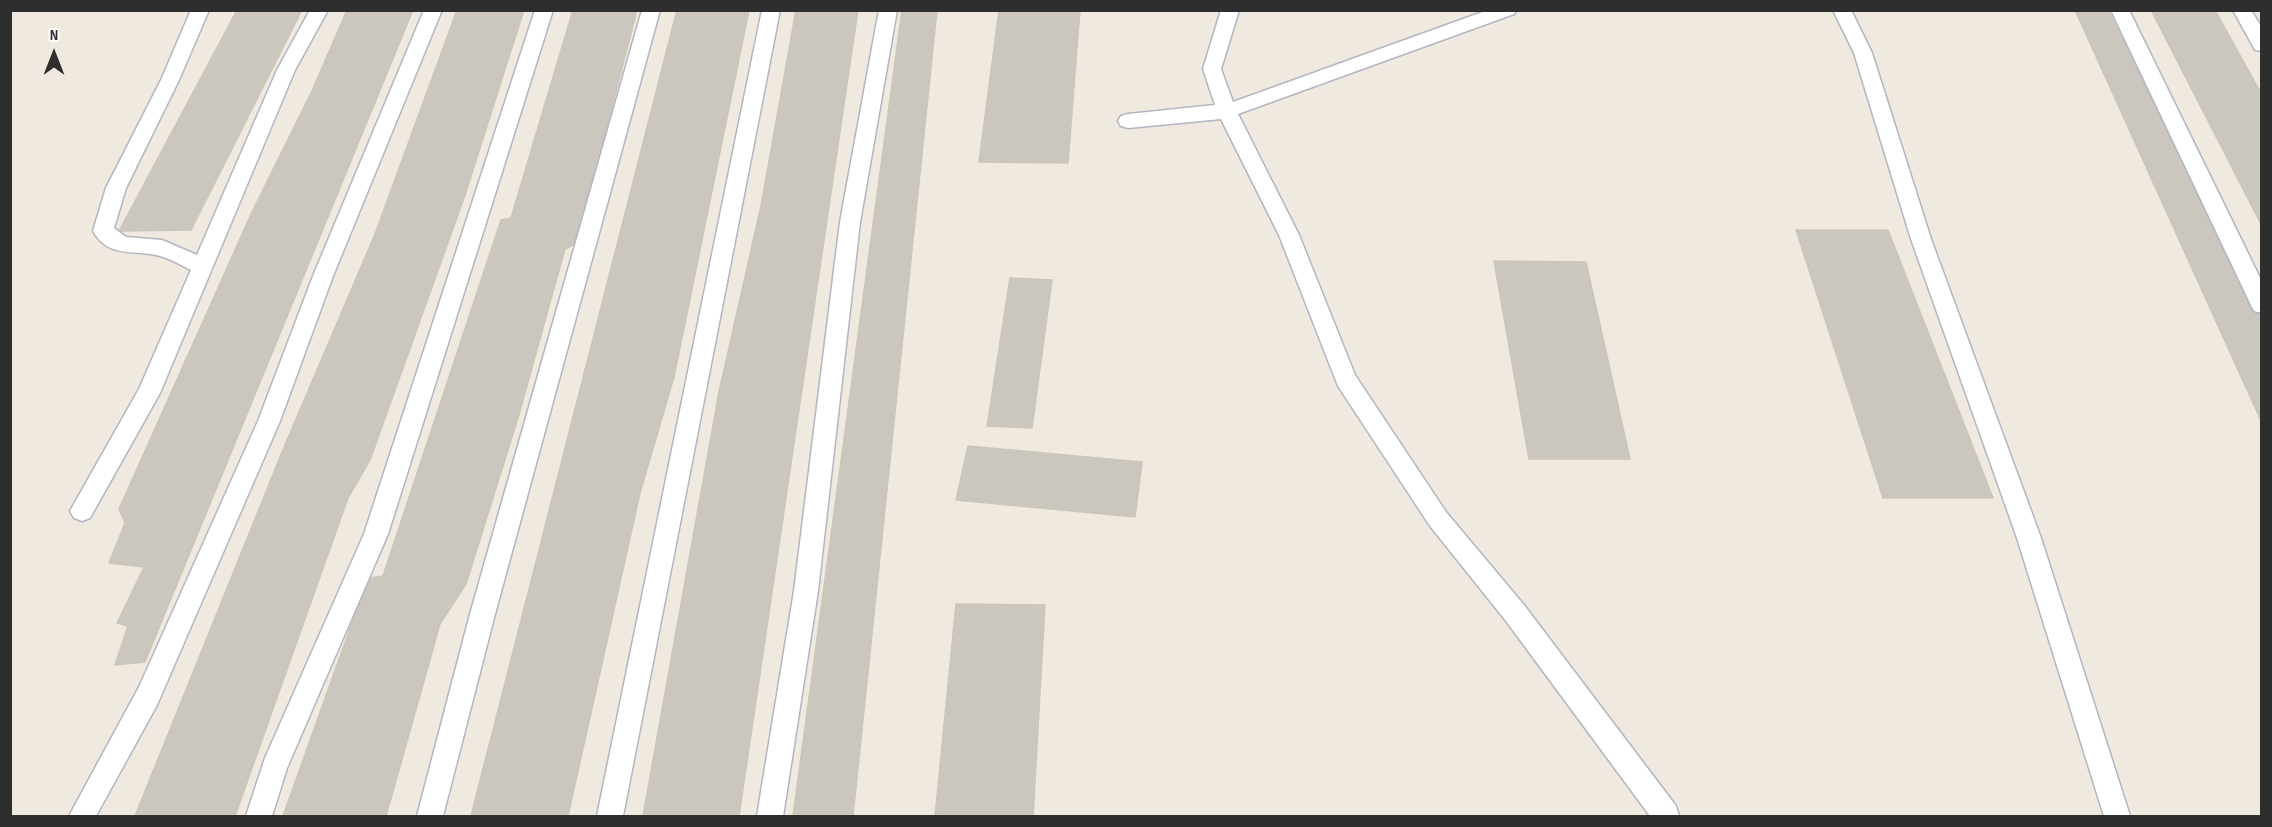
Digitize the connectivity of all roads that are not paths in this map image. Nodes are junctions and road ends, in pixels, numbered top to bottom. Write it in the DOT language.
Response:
graph roads {
  1 [pos="200,10"];
  2 [pos="319,10"];
  3 [pos="433,10"];
  4 [pos="544,10"];
  5 [pos="651,10"];
  6 [pos="771,10"];
  7 [pos="888,10"];
  8 [pos="1230,10"];
  9 [pos="1508,10"];
  10 [pos="1842,10"];
  11 [pos="2120,10"];
  12 [pos="2242,10"];
  13 [pos="2262,45"];
  14 [pos="1227,111"];
  15 [pos="1128,121"];
  16 [pos="203,266"];
  17 [pos="2262,305"];
  18 [pos="82,511"];
  19 [pos="82,816"];
  20 [pos="259,816"];
  21 [pos="430,816"];
  22 [pos="610,816"];
  23 [pos="770,816"];
  24 [pos="1666,816"];
  25 [pos="2117,816"];
  1 -- 16 [label="lane"];
  2 -- 16 [label="lane"];
  3 -- 19 [label="lane"];
  4 -- 20 [label="lane"];
  5 -- 21 [label="lane"];
  6 -- 22 [label="lane"];
  7 -- 23 [label="lane"];
  8 -- 14 [label="lane"];
  9 -- 14 [label="lane"];
  10 -- 25 [label="lane"];
  11 -- 17 [label="lane"];
  12 -- 13 [label="lane"];
  14 -- 15 [label="lane"];
  14 -- 24 [label="lane"];
  16 -- 18 [label="lane"];
}
